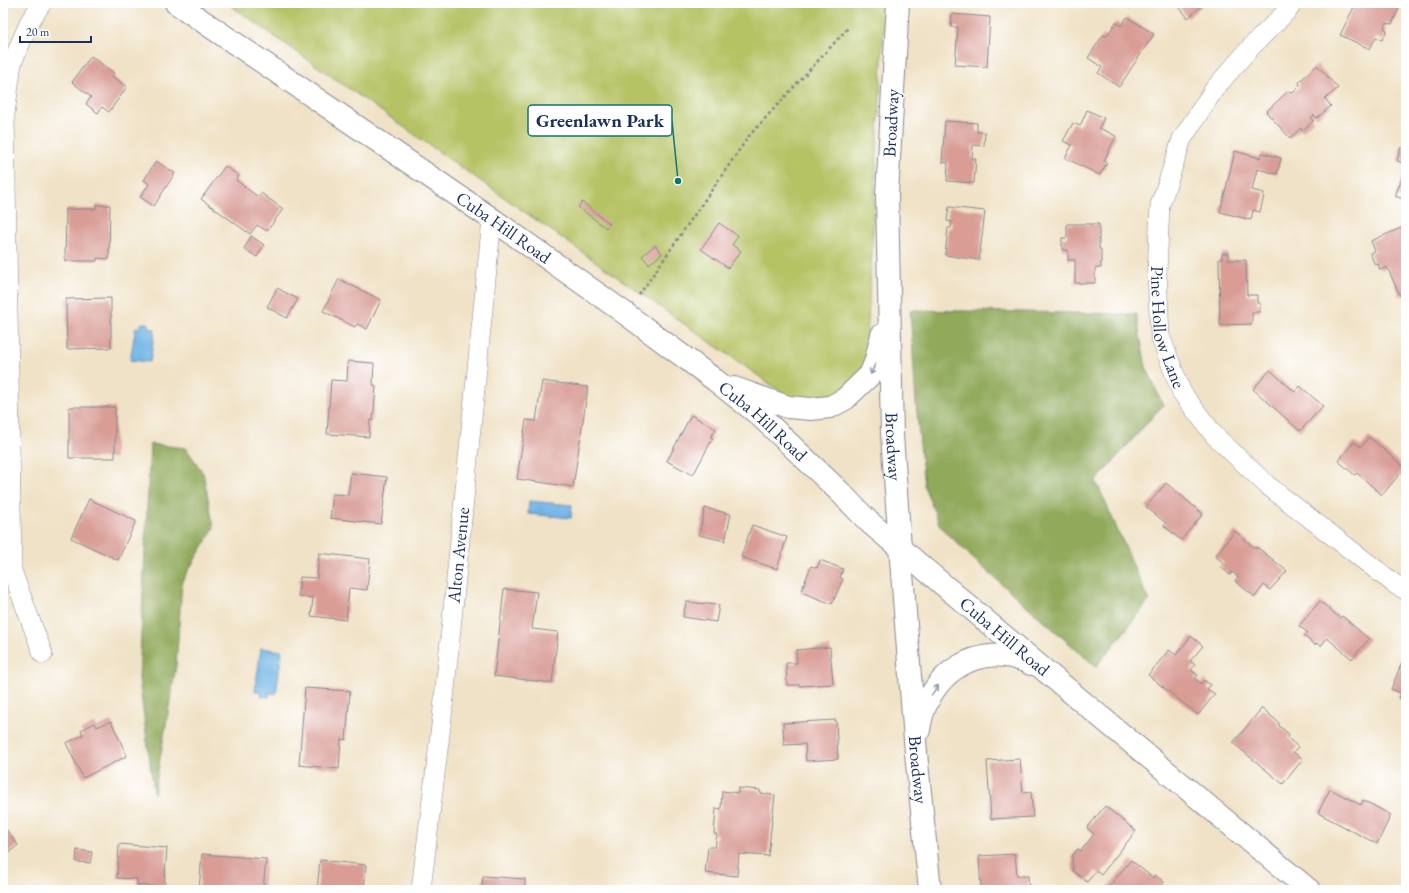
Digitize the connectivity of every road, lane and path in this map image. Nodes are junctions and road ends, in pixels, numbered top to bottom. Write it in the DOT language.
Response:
graph roads {
  1 [pos="42,3"];
  2 [pos="176,3"];
  3 [pos="898,3"];
  4 [pos="1292,3"];
  5 [pos="848,28"];
  6 [pos="492,219"];
  7 [pos="889,290"];
  8 [pos="626,314"];
  9 [pos="714,380"];
  10 [pos="900,547"];
  11 [pos="1406,590"];
  12 [pos="43,654"];
  13 [pos="1043,669"];
  14 [pos="916,753"];
  15 [pos="421,890"];
  16 [pos="930,890"];
  17 [pos="1310,890"];
  1 -- 12 [label="street"];
  2 -- 6 [label="main road, Cuba Hill Road"];
  3 -- 7 [label="main road, Broadway"];
  4 -- 11 [label="street, Pine Hollow Lane"];
  5 -- 8 [label="path"];
  6 -- 8 [label="main road, Cuba Hill Road"];
  6 -- 15 [label="street, Alton Avenue"];
  7 -- 9 [label="main road, one-way"];
  7 -- 10 [label="main road, Broadway"];
  8 -- 9 [label="main road, Cuba Hill Road"];
  9 -- 10 [label="main road, Cuba Hill Road"];
  10 -- 13 [label="main road, Cuba Hill Road"];
  10 -- 14 [label="main road, Broadway"];
  14 -- 13 [label="main road, one-way"];
  13 -- 17 [label="main road, Cuba Hill Road"];
  14 -- 16 [label="main road, Broadway"];
}
